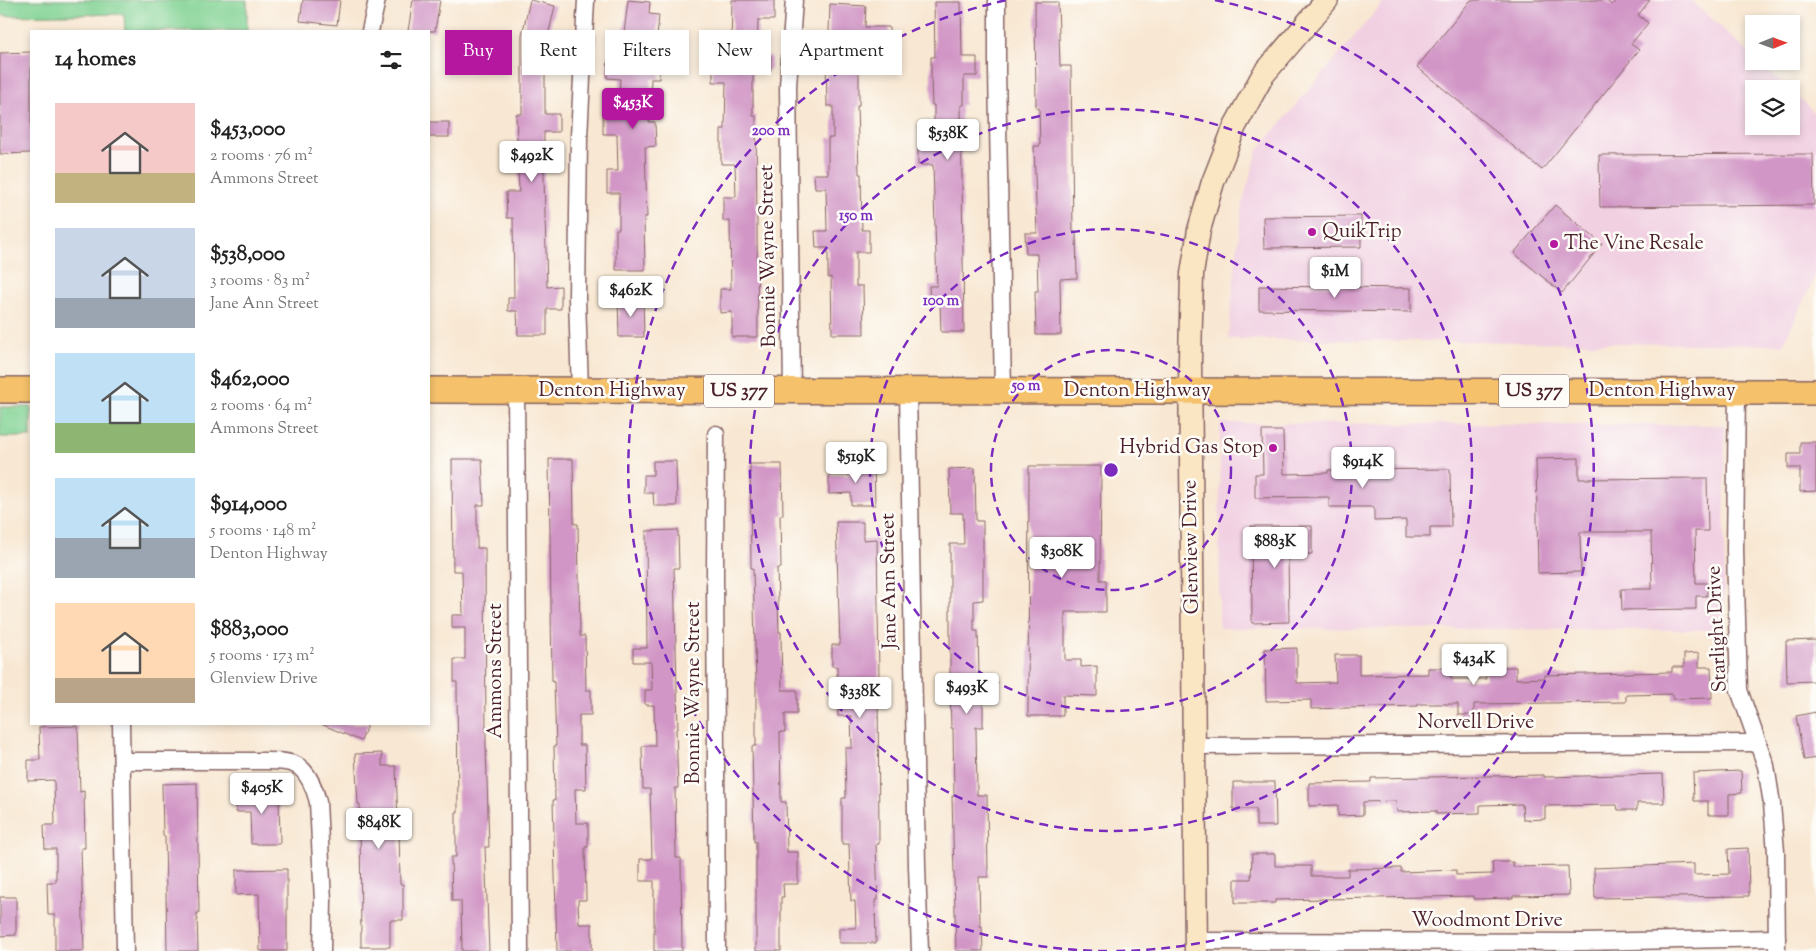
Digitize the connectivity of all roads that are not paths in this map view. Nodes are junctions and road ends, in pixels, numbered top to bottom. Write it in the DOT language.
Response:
graph roads {
  1 [pos="377,0"];
  2 [pos="586,0"];
  3 [pos="794,0"];
  4 [pos="997,0"];
  5 [pos="1327,0"];
  6 [pos="370,30"];
  7 [pos="0,390"];
  8 [pos="30,390"];
  9 [pos="430,390"];
  10 [pos="516,390"];
  11 [pos="1190,390"];
  12 [pos="1737,390"];
  13 [pos="580,391"];
  14 [pos="792,391"];
  15 [pos="908,391"];
  16 [pos="1003,392"];
  17 [pos="1816,392"];
  18 [pos="716,434"];
  19 [pos="121,725"];
  20 [pos="1758,743"];
  21 [pos="1194,746"];
  22 [pos="122,762"];
  23 [pos="1777,944"];
  24 [pos="1196,946"];
  25 [pos="1583,946"];
  26 [pos="1401,947"];
  27 [pos="125,951"];
  28 [pos="322,951"];
  29 [pos="520,951"];
  30 [pos="717,951"];
  31 [pos="920,951"];
  1 -- 6 [label="street"];
  2 -- 13 [label="street"];
  3 -- 14 [label="street, Bonnie Wayne Street"];
  4 -- 16 [label="street"];
  5 -- 11 [label="main road, Glenview Drive"];
  7 -- 8 [label="main road"];
  9 -- 10 [label="main road, Denton Highway / US 377"];
  10 -- 13 [label="main road, Denton Highway / US 377"];
  10 -- 29 [label="street, Ammons Street"];
  11 -- 12 [label="main road, Denton Highway / US 377"];
  11 -- 16 [label="main road, Denton Highway / US 377"];
  11 -- 21 [label="main road, Glenview Drive"];
  12 -- 17 [label="main road, Denton Highway / US 377"];
  12 -- 20 [label="street, Starlight Drive"];
  13 -- 14 [label="main road, Denton Highway / US 377"];
  14 -- 15 [label="main road, Denton Highway / US 377"];
  15 -- 16 [label="main road, Denton Highway / US 377"];
  15 -- 31 [label="street, Jane Ann Street"];
  18 -- 30 [label="street, Bonnie Wayne Street"];
  19 -- 22 [label="street"];
  20 -- 21 [label="street, Norvell Drive"];
  20 -- 23 [label="street, Starlight Drive"];
  21 -- 24 [label="main road, Glenview Drive"];
  22 -- 27 [label="street"];
  22 -- 28 [label="street"];
  23 -- 25 [label="street, Woodmont Drive"];
  24 -- 26 [label="street, Woodmont Drive"];
  25 -- 26 [label="street, Woodmont Drive"];
}
